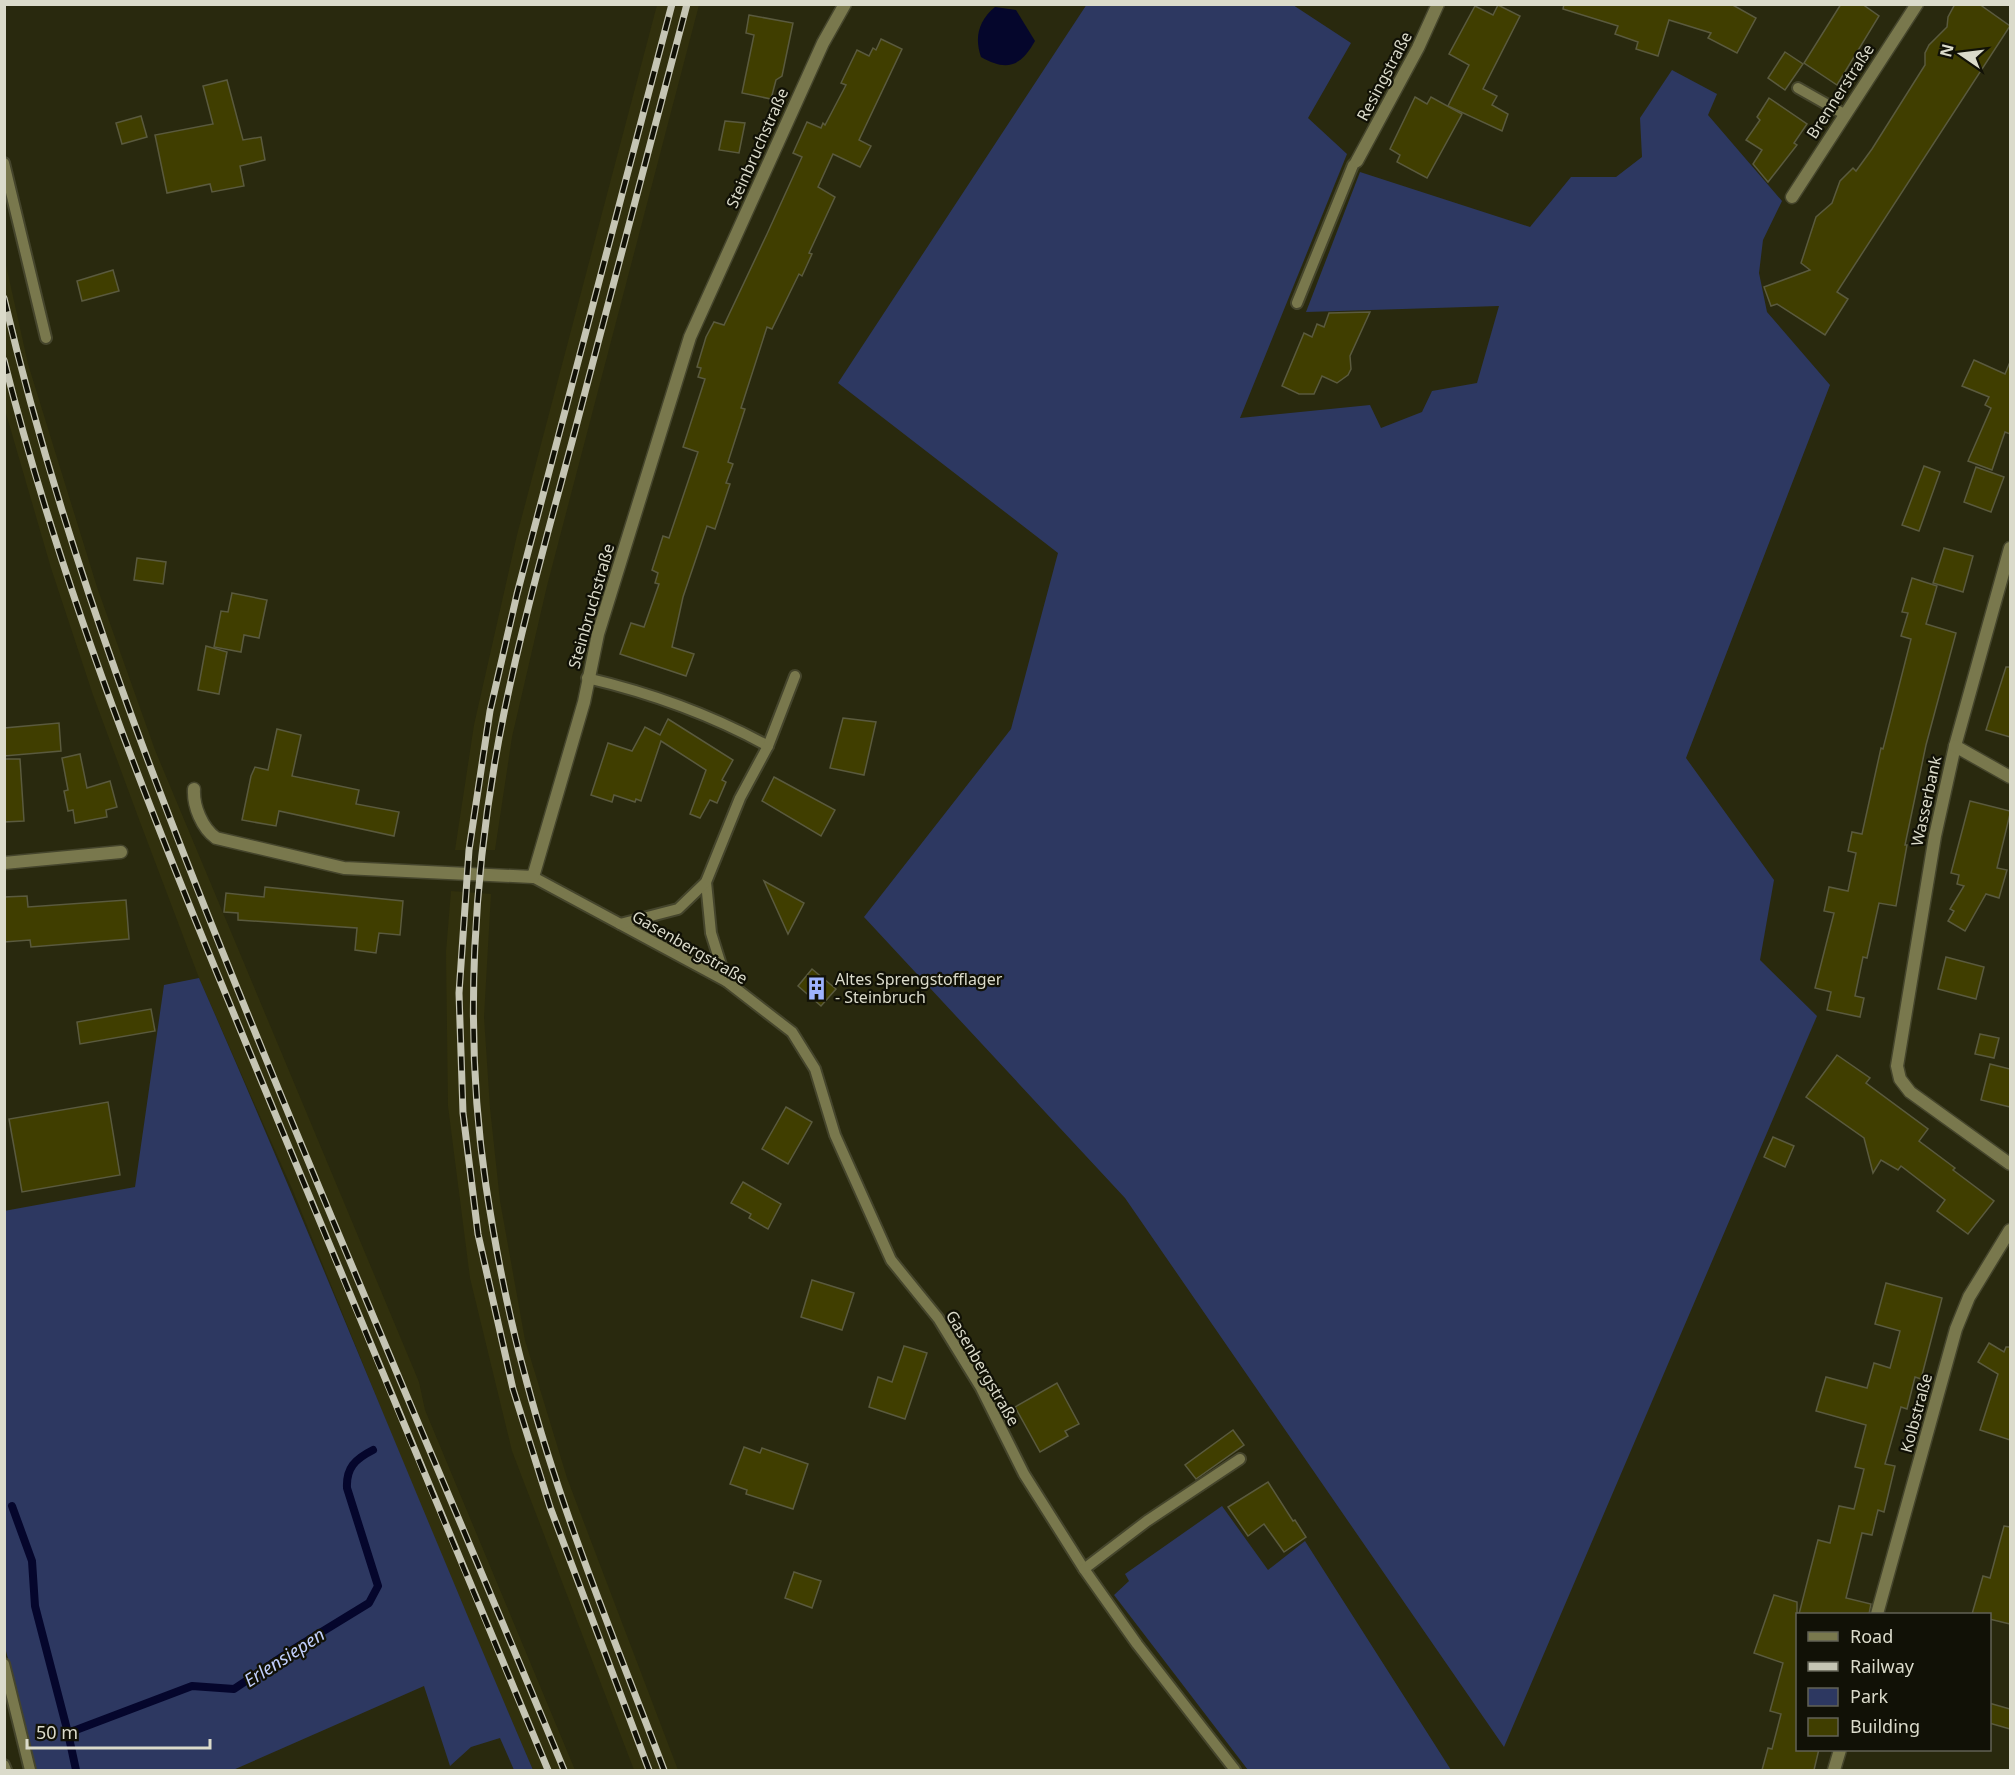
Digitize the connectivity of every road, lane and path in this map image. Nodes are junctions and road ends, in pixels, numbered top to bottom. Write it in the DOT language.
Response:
graph roads {
  1 [pos="845,4"];
  2 [pos="1438,4"];
  3 [pos="1917,4"];
  4 [pos="1798,88"];
  5 [pos="1844,114"];
  6 [pos="1357,161"];
  7 [pos="4,163"];
  8 [pos="1792,196"];
  9 [pos="1297,303"];
  10 [pos="46,338"];
  11 [pos="2010,548"];
  12 [pos="795,676"];
  13 [pos="587,678"];
  14 [pos="768,746"];
  15 [pos="1955,746"];
  16 [pos="2010,777"];
  17 [pos="194,789"];
  18 [pos="121,852"];
  19 [pos="4,863"];
  20 [pos="533,877"];
  21 [pos="706,882"];
  22 [pos="620,924"];
  23 [pos="726,981"];
  24 [pos="2010,1164"];
  25 [pos="2010,1230"];
  26 [pos="1240,1459"];
  27 [pos="1084,1569"];
  28 [pos="1877,1613"];
  29 [pos="4,1664"];
  30 [pos="1839,1751"];
  31 [pos="4,1765"];
  32 [pos="6,1770"];
  33 [pos="30,1770"];
  34 [pos="1235,1770"];
  35 [pos="1834,1770"];
  1 -- 13 [label="street, Steinbruchstraße"];
  2 -- 6 [label="street, Resingstraße"];
  3 -- 5 [label="street, Brennerstraße"];
  4 -- 5 [label="lane"];
  5 -- 8 [label="street, Brennerstraße"];
  6 -- 9 [label="lane"];
  7 -- 10 [label="lane"];
  11 -- 15 [label="street, Wasserbank"];
  12 -- 14 [label="lane"];
  13 -- 14 [label="lane"];
  13 -- 20 [label="street, Steinbruchstraße"];
  14 -- 21 [label="lane"];
  15 -- 16 [label="street"];
  15 -- 24 [label="street, Wasserbank"];
  17 -- 20 [label="street"];
  18 -- 19 [label="street"];
  20 -- 22 [label="lane, Gasenbergstraße"];
  21 -- 22 [label="lane"];
  21 -- 23 [label="lane"];
  22 -- 23 [label="lane, Gasenbergstraße"];
  23 -- 27 [label="lane, Gasenbergstraße"];
  25 -- 28 [label="street, Kolbstraße"];
  26 -- 27 [label="lane"];
  27 -- 34 [label="lane, Gasenbergstraße"];
  29 -- 33 [label="lane"];
  30 -- 35 [label="street"];
  31 -- 32 [label="lane"];
}
